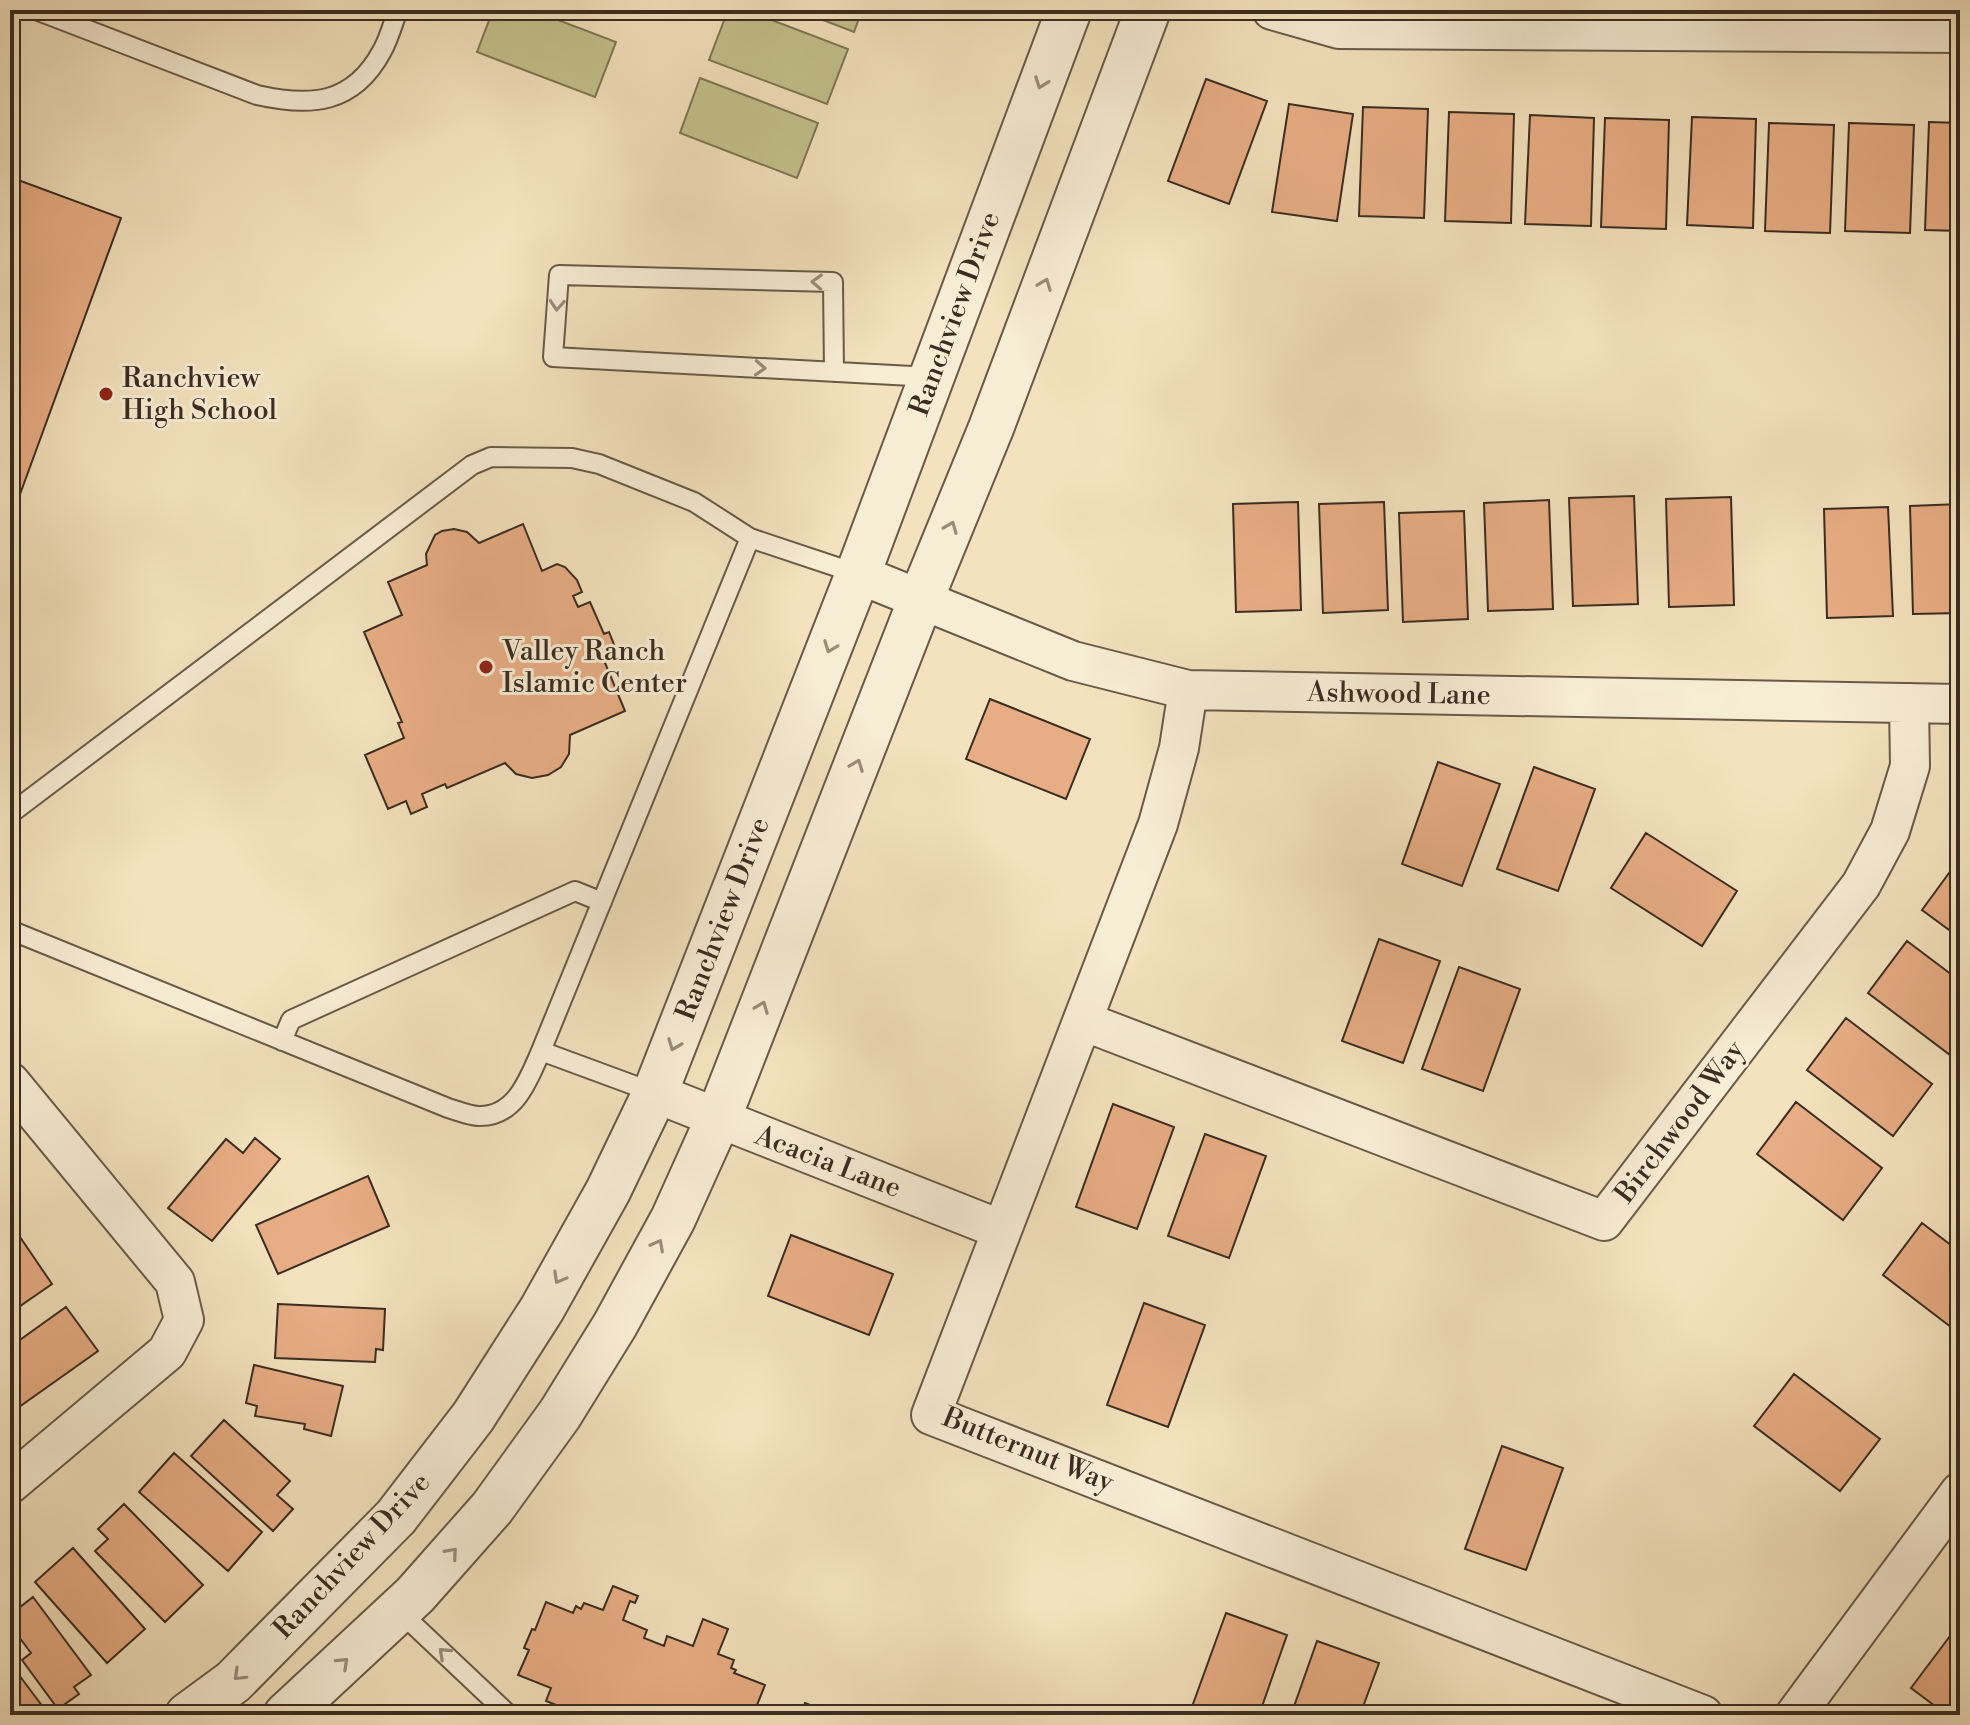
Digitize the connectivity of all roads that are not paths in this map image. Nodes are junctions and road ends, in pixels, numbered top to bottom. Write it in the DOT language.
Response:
graph roads {
  1 [pos="36,10"];
  2 [pos="398,10"];
  3 [pos="1069,10"];
  4 [pos="1148,10"];
  5 [pos="1272,10"];
  6 [pos="1960,33"];
  7 [pos="834,372"];
  8 [pos="932,377"];
  9 [pos="750,538"];
  10 [pos="858,574"];
  11 [pos="921,599"];
  12 [pos="1188,690"];
  13 [pos="1909,703"];
  14 [pos="1960,704"];
  15 [pos="10,814"];
  16 [pos="602,902"];
  17 [pos="10,930"];
  18 [pos="1083,1021"];
  19 [pos="282,1041"];
  20 [pos="541,1051"];
  21 [pos="10,1082"];
  22 [pos="655,1093"];
  23 [pos="718,1119"];
  24 [pos="1002,1230"];
  25 [pos="10,1484"];
  26 [pos="1960,1492"];
  27 [pos="399,1611"];
  28 [pos="188,1715"];
  29 [pos="286,1715"];
  30 [pos="509,1715"];
  31 [pos="1703,1715"];
  32 [pos="1795,1715"];
  1 -- 2 [label="lane"];
  3 -- 8 [label="street, Ranchview Drive, one-way"];
  11 -- 4 [label="street, one-way"];
  5 -- 6 [label="street"];
  7 -- 7 [label="lane, one-way"];
  7 -- 8 [label="lane"];
  8 -- 10 [label="street, Ranchview Drive"];
  9 -- 10 [label="lane"];
  9 -- 15 [label="lane"];
  9 -- 16 [label="lane"];
  10 -- 11 [label="street, Ashwood Lane"];
  10 -- 22 [label="street, Ranchview Drive, one-way"];
  11 -- 12 [label="street, Ashwood Lane"];
  23 -- 11 [label="street, one-way"];
  12 -- 13 [label="street, Ashwood Lane"];
  12 -- 18 [label="street, Butternut Way"];
  13 -- 14 [label="street, Ashwood Lane"];
  13 -- 18 [label="street, Birchwood Way"];
  16 -- 19 [label="lane"];
  16 -- 20 [label="lane"];
  17 -- 19 [label="lane"];
  18 -- 24 [label="street, Butternut Way"];
  19 -- 20 [label="lane"];
  20 -- 22 [label="lane"];
  21 -- 25 [label="street"];
  22 -- 23 [label="street, Acacia Lane"];
  22 -- 28 [label="street, Ranchview Drive, one-way"];
  23 -- 24 [label="street, Acacia Lane"];
  27 -- 23 [label="street, one-way"];
  24 -- 31 [label="street, Butternut Way"];
  26 -- 32 [label="street"];
  29 -- 27 [label="street, one-way"];
  30 -- 27 [label="lane, one-way"];
}
